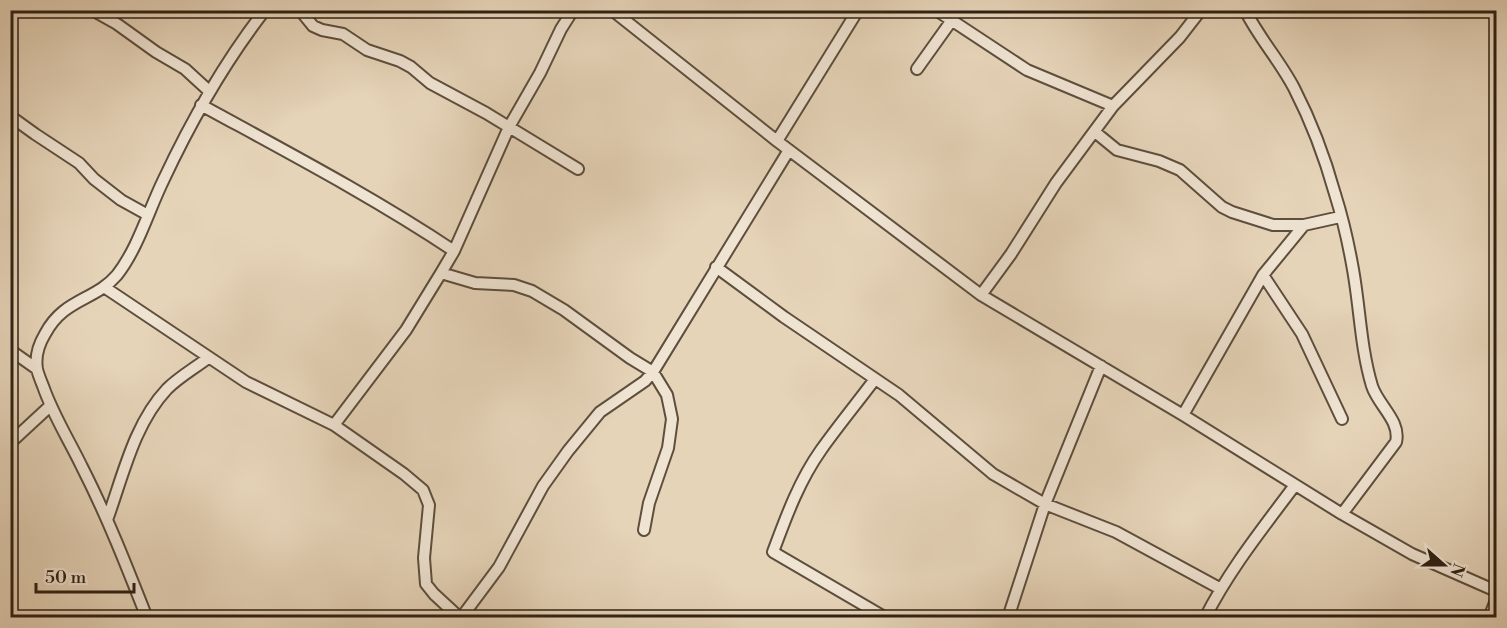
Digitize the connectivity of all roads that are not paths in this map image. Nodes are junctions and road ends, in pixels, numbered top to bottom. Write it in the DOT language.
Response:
graph roads {
  1 [pos="92,10"];
  2 [pos="265,10"];
  3 [pos="300,10"];
  4 [pos="573,10"];
  5 [pos="612,10"];
  6 [pos="858,10"];
  7 [pos="936,10"];
  8 [pos="1201,10"];
  9 [pos="1245,10"];
  10 [pos="952,20"];
  11 [pos="917,69"];
  12 [pos="209,91"];
  13 [pos="201,105"];
  14 [pos="1113,106"];
  15 [pos="10,116"];
  16 [pos="509,127"];
  17 [pos="1095,132"];
  18 [pos="777,141"];
  19 [pos="789,150"];
  20 [pos="578,169"];
  21 [pos="148,215"];
  22 [pos="1340,217"];
  23 [pos="1304,225"];
  24 [pos="454,251"];
  25 [pos="716,267"];
  26 [pos="441,273"];
  27 [pos="1263,275"];
  28 [pos="104,287"];
  29 [pos="981,294"];
  30 [pos="10,350"];
  31 [pos="208,358"];
  32 [pos="1101,366"];
  33 [pos="37,369"];
  34 [pos="653,372"];
  35 [pos="875,379"];
  36 [pos="50,406"];
  37 [pos="1183,415"];
  38 [pos="1342,419"];
  39 [pos="334,425"];
  40 [pos="10,443"];
  41 [pos="1295,485"];
  42 [pos="1045,504"];
  43 [pos="1342,514"];
  44 [pos="107,520"];
  45 [pos="644,530"];
  46 [pos="1221,589"];
  47 [pos="1497,591"];
  48 [pos="1497,600"];
  49 [pos="147,618"];
  50 [pos="461,618"];
  51 [pos="886,618"];
  52 [pos="1008,618"];
  53 [pos="1205,618"];
  54 [pos="1489,618"];
  1 -- 12 [label="street"];
  2 -- 12 [label="street"];
  3 -- 16 [label="street"];
  4 -- 16 [label="street"];
  5 -- 18 [label="street"];
  6 -- 18 [label="street"];
  7 -- 10 [label="street"];
  8 -- 14 [label="street"];
  9 -- 22 [label="street"];
  10 -- 11 [label="street"];
  10 -- 14 [label="street"];
  12 -- 13 [label="street"];
  13 -- 21 [label="street"];
  13 -- 24 [label="street"];
  14 -- 17 [label="street"];
  15 -- 21 [label="street"];
  16 -- 20 [label="street"];
  16 -- 24 [label="street"];
  17 -- 23 [label="street"];
  17 -- 29 [label="street"];
  18 -- 19 [label="street"];
  19 -- 25 [label="street"];
  19 -- 29 [label="street"];
  21 -- 28 [label="street"];
  22 -- 23 [label="street"];
  22 -- 43 [label="street"];
  23 -- 27 [label="street"];
  24 -- 26 [label="street"];
  25 -- 34 [label="street"];
  25 -- 35 [label="street"];
  26 -- 34 [label="street"];
  26 -- 39 [label="street"];
  27 -- 37 [label="street"];
  27 -- 38 [label="street"];
  28 -- 31 [label="street"];
  28 -- 33 [label="street"];
  29 -- 32 [label="street"];
  30 -- 33 [label="street"];
  31 -- 39 [label="street"];
  31 -- 44 [label="street"];
  32 -- 37 [label="street"];
  32 -- 42 [label="street"];
  33 -- 36 [label="street"];
  34 -- 45 [label="street"];
  34 -- 50 [label="street"];
  35 -- 42 [label="street"];
  35 -- 51 [label="street"];
  36 -- 40 [label="street"];
  36 -- 44 [label="street"];
  37 -- 41 [label="street"];
  39 -- 50 [label="street"];
  41 -- 43 [label="street"];
  41 -- 46 [label="street"];
  42 -- 46 [label="street"];
  42 -- 52 [label="street"];
  43 -- 47 [label="street"];
  44 -- 49 [label="street"];
  46 -- 53 [label="street"];
  48 -- 54 [label="street"];
}
